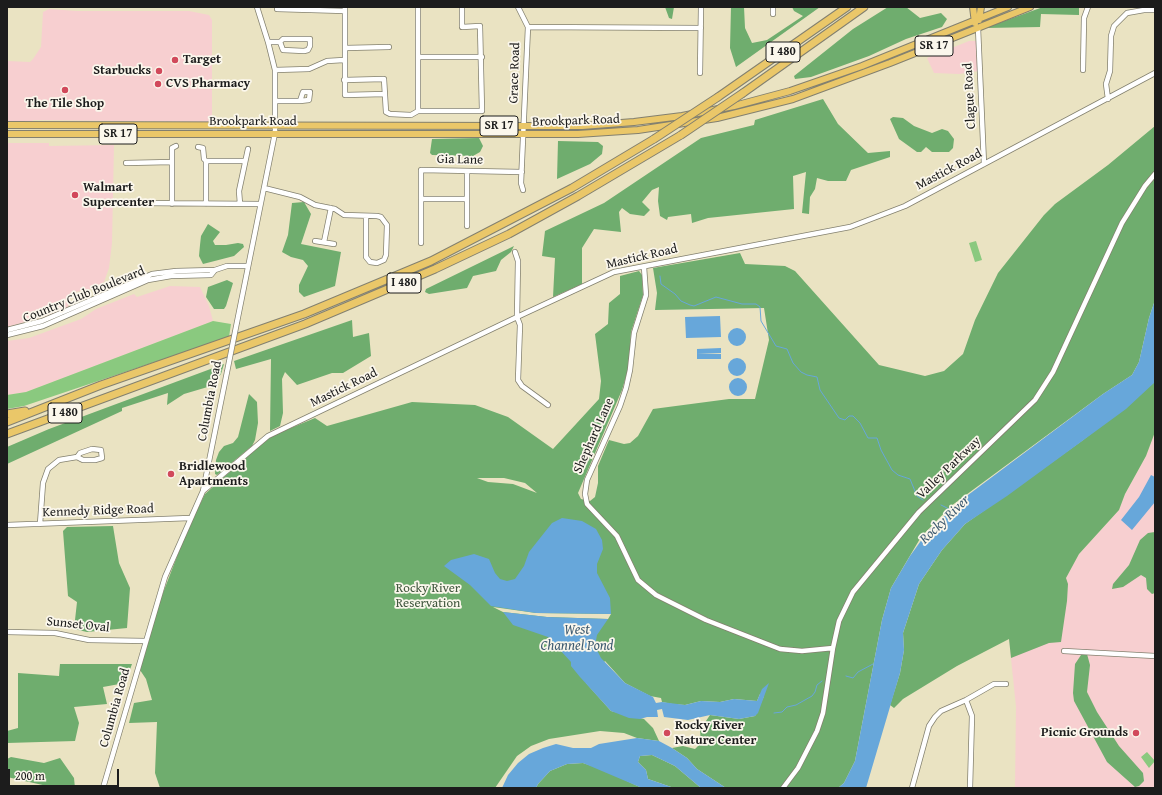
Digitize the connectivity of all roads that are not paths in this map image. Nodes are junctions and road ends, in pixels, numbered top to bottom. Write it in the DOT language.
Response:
graph roads {
  1 [pos="257,7"];
  2 [pos="418,7"];
  3 [pos="462,7"];
  4 [pos="518,7"];
  5 [pos="701,7"];
  6 [pos="773,7"];
  7 [pos="847,7"];
  8 [pos="864,7"];
  9 [pos="973,7"];
  10 [pos="981,7"];
  11 [pos="1008,7"];
  12 [pos="1030,7"];
  13 [pos="1088,7"];
  14 [pos="277,9"];
  15 [pos="345,9"];
  16 [pos="1155,10"];
  17 [pos="773,14"];
  18 [pos="977,20"];
  19 [pos="528,27"];
  20 [pos="701,28"];
  21 [pos="978,28"];
  22 [pos="268,42"];
  23 [pos="280,42"];
  24 [pos="388,47"];
  25 [pos="346,48"];
  26 [pos="418,57"];
  27 [pos="482,57"];
  28 [pos="344,60"];
  29 [pos="274,70"];
  30 [pos="1083,70"];
  31 [pos="700,73"];
  32 [pos="1155,73"];
  33 [pos="344,80"];
  34 [pos="385,94"];
  35 [pos="1108,99"];
  36 [pos="275,101"];
  37 [pos="300,101"];
  38 [pos="418,111"];
  39 [pos="7,125"];
  40 [pos="275,126"];
  41 [pos="524,126"];
  42 [pos="275,133"];
  43 [pos="7,134"];
  44 [pos="524,134"];
  45 [pos="176,146"];
  46 [pos="198,147"];
  47 [pos="248,149"];
  48 [pos="206,161"];
  49 [pos="245,161"];
  50 [pos="172,162"];
  51 [pos="126,163"];
  52 [pos="984,164"];
  53 [pos="467,171"];
  54 [pos="522,172"];
  55 [pos="1155,174"];
  56 [pos="264,188"];
  57 [pos="523,190"];
  58 [pos="421,199"];
  59 [pos="467,199"];
  60 [pos="140,203"];
  61 [pos="172,204"];
  62 [pos="206,204"];
  63 [pos="240,204"];
  64 [pos="260,204"];
  65 [pos="331,208"];
  66 [pos="366,216"];
  67 [pos="468,226"];
  68 [pos="315,241"];
  69 [pos="324,242"];
  70 [pos="421,243"];
  71 [pos="334,244"];
  72 [pos="514,252"];
  73 [pos="248,266"];
  74 [pos="644,267"];
  75 [pos="215,270"];
  76 [pos="517,317"];
  77 [pos="7,330"];
  78 [pos="7,335"];
  79 [pos="548,406"];
  80 [pos="41,408"];
  81 [pos="7,414"];
  82 [pos="7,422"];
  83 [pos="7,435"];
  84 [pos="77,457"];
  85 [pos="204,491"];
  86 [pos="190,518"];
  87 [pos="40,524"];
  88 [pos="7,525"];
  89 [pos="7,632"];
  90 [pos="146,641"];
  91 [pos="833,648"];
  92 [pos="1064,651"];
  93 [pos="1155,656"];
  94 [pos="1006,684"];
  95 [pos="966,700"];
  96 [pos="103,788"];
  97 [pos="783,788"];
  98 [pos="912,788"];
  99 [pos="970,788"];
  1 -- 22 [label="street, Columbia Road"];
  2 -- 26 [label="street"];
  3 -- 27 [label="street"];
  4 -- 19 [label="street, Grace Road"];
  5 -- 20 [label="street"];
  6 -- 17 [label="street"];
  7 -- 80 [label="highway, I 480, bridge"];
  8 -- 83 [label="highway, I 480, bridge"];
  9 -- 18 [label="main road, Clague Road"];
  10 -- 18 [label="main road, Clague Road"];
  11 -- 18 [label="main road, Brookpark Road / SR 17"];
  12 -- 21 [label="main road, Brookpark Road / SR 17"];
  13 -- 30 [label="street"];
  14 -- 15 [label="street"];
  15 -- 25 [label="street"];
  16 -- 35 [label="street"];
  18 -- 21 [label="main road, Clague Road"];
  18 -- 41 [label="main road, Brookpark Road / SR 17"];
  19 -- 20 [label="street"];
  19 -- 41 [label="street, Grace Road"];
  20 -- 31 [label="street"];
  21 -- 44 [label="main road, Brookpark Road / SR 17"];
  21 -- 52 [label="street, Clague Road"];
  22 -- 23 [label="street"];
  22 -- 29 [label="street, Columbia Road"];
  23 -- 23 [label="street"];
  24 -- 25 [label="street"];
  25 -- 28 [label="street"];
  26 -- 27 [label="street"];
  26 -- 38 [label="street"];
  27 -- 38 [label="street"];
  28 -- 29 [label="street"];
  28 -- 33 [label="street"];
  29 -- 36 [label="street, Columbia Road"];
  32 -- 35 [label="street, Mastick Road"];
  33 -- 34 [label="street"];
  33 -- 34 [label="street"];
  34 -- 38 [label="street"];
  35 -- 52 [label="street, Mastick Road"];
  36 -- 37 [label="street"];
  36 -- 40 [label="street, Columbia Road"];
  39 -- 40 [label="main road, Brookpark Road / SR 17"];
  40 -- 41 [label="main road, Brookpark Road / SR 17"];
  40 -- 42 [label="street, Columbia Road"];
  41 -- 44 [label="street, Grace Road"];
  42 -- 43 [label="main road, Brookpark Road / SR 17"];
  42 -- 44 [label="main road, Brookpark Road / SR 17"];
  42 -- 56 [label="street, Columbia Road"];
  44 -- 54 [label="street, Grace Road"];
  45 -- 50 [label="street"];
  46 -- 48 [label="street"];
  47 -- 49 [label="street"];
  48 -- 49 [label="street"];
  48 -- 62 [label="street"];
  49 -- 63 [label="street"];
  50 -- 51 [label="street"];
  50 -- 61 [label="street"];
  52 -- 74 [label="street, Mastick Road"];
  53 -- 54 [label="street, Gia Lane"];
  53 -- 58 [label="street, Gia Lane"];
  53 -- 59 [label="street"];
  54 -- 57 [label="street, Grace Road"];
  55 -- 91 [label="street, Valley Parkway"];
  56 -- 64 [label="street, Columbia Road"];
  56 -- 65 [label="street"];
  58 -- 59 [label="street"];
  58 -- 70 [label="street, Gia Lane"];
  59 -- 67 [label="street"];
  60 -- 61 [label="street"];
  61 -- 62 [label="street"];
  62 -- 63 [label="street"];
  63 -- 64 [label="street"];
  64 -- 73 [label="street, Columbia Road"];
  65 -- 66 [label="street"];
  65 -- 69 [label="street"];
  66 -- 66 [label="street"];
  68 -- 69 [label="street"];
  69 -- 71 [label="street"];
  72 -- 76 [label="street"];
  73 -- 75 [label="street, Country Club Boulevard"];
  73 -- 85 [label="street, Columbia Road, bridge"];
  74 -- 76 [label="street, Mastick Road"];
  74 -- 91 [label="street, Shephard Lane"];
  75 -- 77 [label="street, Country Club Boulevard"];
  75 -- 78 [label="street, Country Club Boulevard"];
  76 -- 79 [label="street"];
  76 -- 85 [label="street, Mastick Road"];
  80 -- 81 [label="highway"];
  80 -- 82 [label="highway, I 480"];
  84 -- 84 [label="street"];
  84 -- 87 [label="street"];
  85 -- 86 [label="street, Columbia Road"];
  86 -- 87 [label="street, Kennedy Ridge Road"];
  86 -- 90 [label="street, Columbia Road"];
  87 -- 88 [label="street, Kennedy Ridge Road"];
  89 -- 90 [label="street, Sunset Oval"];
  90 -- 96 [label="street, Columbia Road"];
  91 -- 97 [label="street, Valley Parkway"];
  92 -- 93 [label="street"];
  94 -- 95 [label="street"];
  95 -- 98 [label="street"];
  95 -- 99 [label="street"];
}
